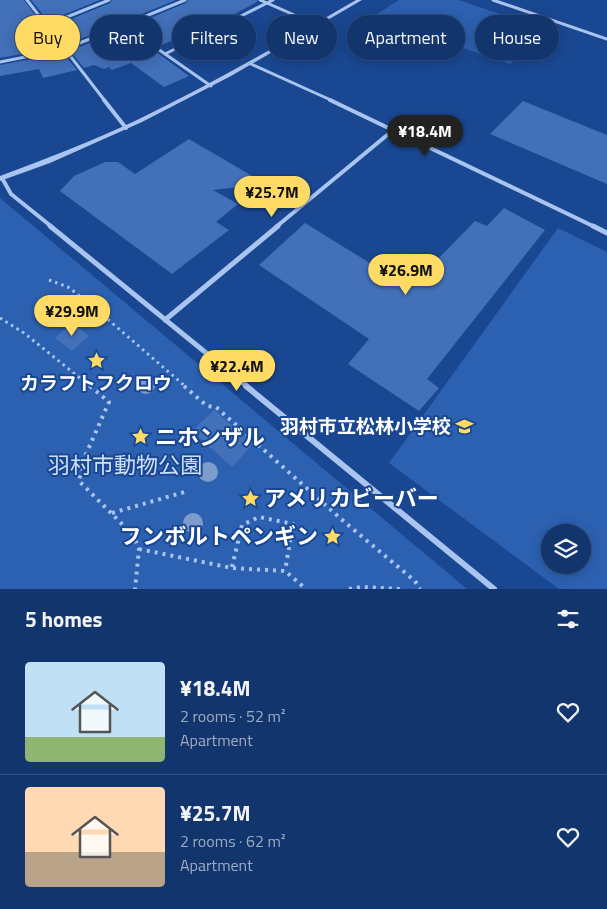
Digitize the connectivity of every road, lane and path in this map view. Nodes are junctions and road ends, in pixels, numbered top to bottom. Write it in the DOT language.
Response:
graph roads {
  1 [pos="28,0"];
  2 [pos="109,0"];
  3 [pos="185,0"];
  4 [pos="260,0"];
  5 [pos="273,0"];
  6 [pos="360,0"];
  7 [pos="493,0"];
  8 [pos="266,3"];
  9 [pos="39,15"];
  10 [pos="72,15"];
  11 [pos="150,15"];
  12 [pos="294,15"];
  13 [pos="334,15"];
  14 [pos="607,39"];
  15 [pos="162,52"];
  16 [pos="165,54"];
  17 [pos="266,55"];
  18 [pos="15,59"];
  19 [pos="73,60"];
  20 [pos="0,62"];
  21 [pos="251,64"];
  22 [pos="211,86"];
  23 [pos="126,128"];
  24 [pos="392,131"];
  25 [pos="1,178"];
  26 [pos="607,233"];
  27 [pos="49,280"];
  28 [pos="0,318"];
  29 [pos="165,320"];
  30 [pos="188,491"];
  31 [pos="112,513"];
  32 [pos="138,549"];
  33 [pos="232,568"];
  34 [pos="285,571"];
  35 [pos="135,589"];
  36 [pos="306,589"];
  37 [pos="349,589"];
  38 [pos="400,589"];
  39 [pos="420,589"];
  40 [pos="494,589"];
  1 -- 9 [label="street"];
  2 -- 10 [label="street"];
  3 -- 11 [label="street"];
  4 -- 8 [label="street"];
  5 -- 8 [label="street"];
  6 -- 13 [label="street"];
  7 -- 14 [label="street"];
  8 -- 12 [label="street"];
  8 -- 16 [label="street"];
  15 -- 16 [label="street"];
  16 -- 22 [label="street"];
  17 -- 21 [label="street"];
  18 -- 20 [label="street"];
  19 -- 23 [label="street"];
  21 -- 22 [label="street"];
  21 -- 24 [label="street"];
  22 -- 23 [label="street"];
  23 -- 25 [label="street"];
  24 -- 26 [label="street"];
  24 -- 29 [label="street"];
  25 -- 29 [label="street"];
  27 -- 39 [label="path"];
  28 -- 31 [label="path"];
  29 -- 40 [label="street"];
  30 -- 31 [label="path"];
  31 -- 32 [label="path"];
  32 -- 33 [label="path"];
  32 -- 35 [label="path"];
  33 -- 34 [label="path"];
  33 -- 34 [label="path"];
  34 -- 36 [label="path"];
  37 -- 38 [label="path"];
}
